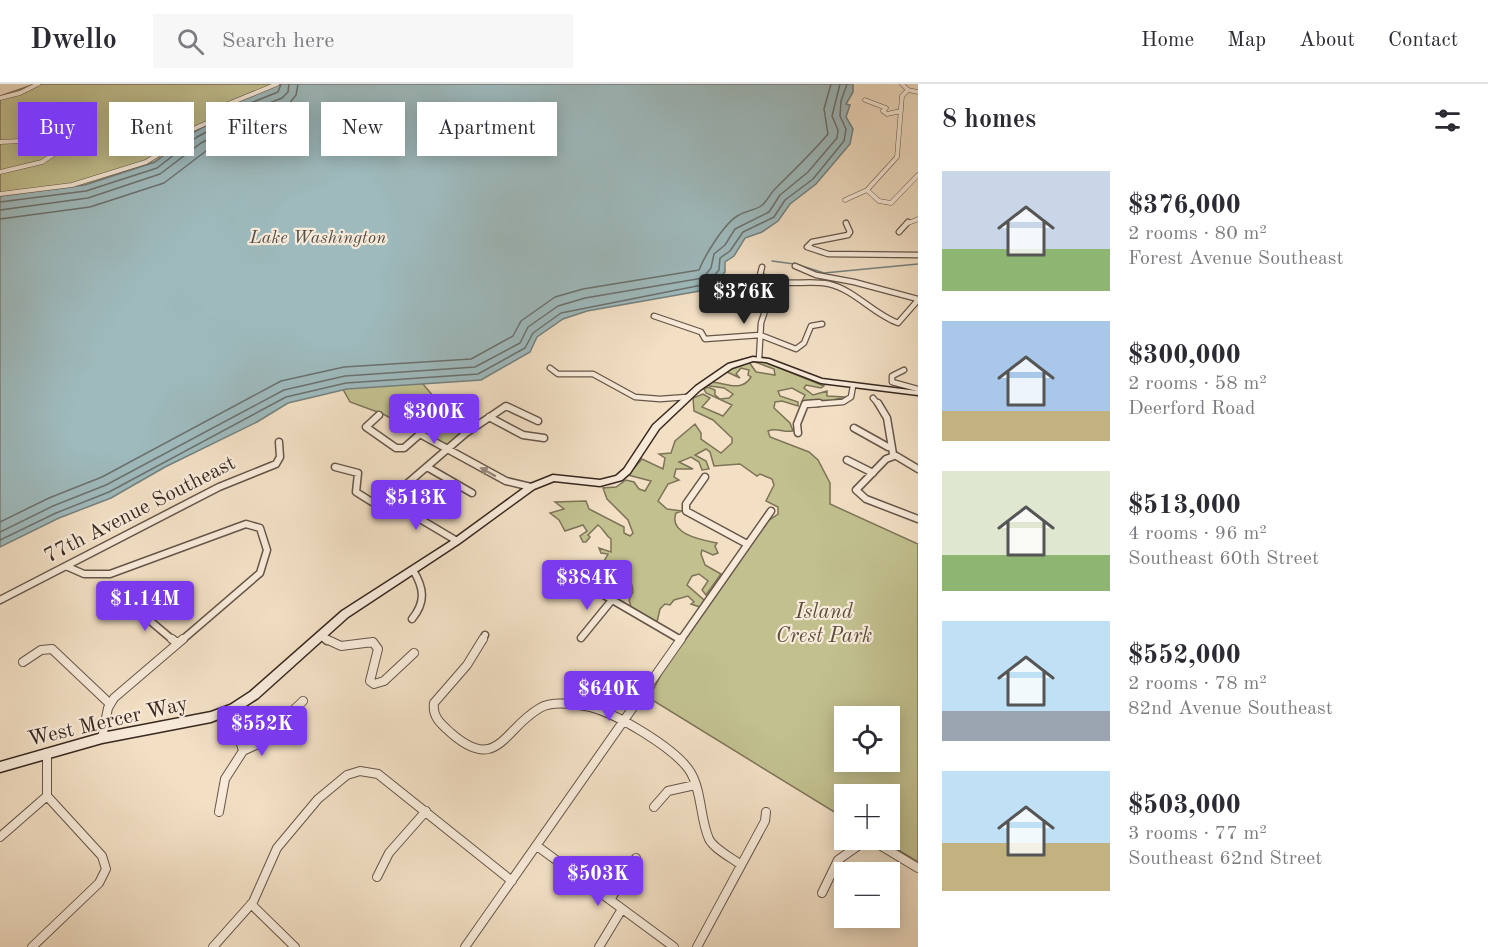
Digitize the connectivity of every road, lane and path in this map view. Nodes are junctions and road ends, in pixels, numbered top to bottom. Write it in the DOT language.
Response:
graph roads {
  1 [pos="38,84"];
  2 [pos="277,84"];
  3 [pos="902,84"];
  4 [pos="908,90"];
  5 [pos="918,92"];
  6 [pos="0,98"];
  7 [pos="865,102"];
  8 [pos="901,111"];
  9 [pos="0,142"];
  10 [pos="0,172"];
  11 [pos="918,176"];
  12 [pos="867,190"];
  13 [pos="0,194"];
  14 [pos="845,200"];
  15 [pos="918,219"];
  16 [pos="846,223"];
  17 [pos="899,232"];
  18 [pos="918,255"];
  19 [pos="762,267"];
  20 [pos="795,267"];
  21 [pos="770,299"];
  22 [pos="918,299"];
  23 [pos="654,316"];
  24 [pos="822,324"];
  25 [pos="760,335"];
  26 [pos="759,359"];
  27 [pos="550,368"];
  28 [pos="904,370"];
  29 [pos="853,386"];
  30 [pos="918,391"];
  31 [pos="687,398"];
  32 [pos="873,399"];
  33 [pos="379,415"];
  34 [pos="489,417"];
  35 [pos="538,421"];
  36 [pos="854,428"];
  37 [pos="798,433"];
  38 [pos="544,438"];
  39 [pos="279,442"];
  40 [pos="888,447"];
  41 [pos="447,449"];
  42 [pos="894,456"];
  43 [pos="848,460"];
  44 [pos="427,466"];
  45 [pos="335,468"];
  46 [pos="918,469"];
  47 [pos="873,473"];
  48 [pos="705,477"];
  49 [pos="408,483"];
  50 [pos="531,487"];
  51 [pos="472,493"];
  52 [pos="388,500"];
  53 [pos="455,511"];
  54 [pos="771,511"];
  55 [pos="918,519"];
  56 [pos="457,541"];
  57 [pos="747,544"];
  58 [pos="68,567"];
  59 [pos="413,570"];
  60 [pos="566,573"];
  61 [pos="0,600"];
  62 [pos="612,600"];
  63 [pos="129,603"];
  64 [pos="412,619"];
  65 [pos="321,635"];
  66 [pos="485,635"];
  67 [pos="580,638"];
  68 [pos="681,639"];
  69 [pos="177,643"];
  70 [pos="414,653"];
  71 [pos="23,662"];
  72 [pos="303,701"];
  73 [pos="110,703"];
  74 [pos="231,709"];
  75 [pos="624,723"];
  76 [pos="102,738"];
  77 [pos="243,751"];
  78 [pos="47,753"];
  79 [pos="0,767"];
  80 [pos="695,785"];
  81 [pos="47,796"];
  82 [pos="654,807"];
  83 [pos="426,811"];
  84 [pos="219,812"];
  85 [pos="766,812"];
  86 [pos="0,837"];
  87 [pos="537,846"];
  88 [pos="636,858"];
  89 [pos="741,866"];
  90 [pos="918,868"];
  91 [pos="377,876"];
  92 [pos="512,881"];
  93 [pos="822,892"];
  94 [pos="610,900"];
  95 [pos="251,904"];
  96 [pos="622,909"];
  97 [pos="32,947"];
  98 [pos="213,947"];
  99 [pos="295,947"];
  100 [pos="465,947"];
  101 [pos="599,947"];
  102 [pos="674,947"];
  103 [pos="697,947"];
  1 -- 6 [label="street"];
  2 -- 13 [label="street"];
  3 -- 4 [label="street"];
  4 -- 5 [label="street"];
  4 -- 8 [label="street"];
  7 -- 8 [label="street"];
  8 -- 12 [label="street"];
  9 -- 10 [label="street"];
  11 -- 12 [label="street"];
  12 -- 14 [label="street"];
  15 -- 17 [label="street"];
  16 -- 18 [label="street"];
  19 -- 22 [label="street"];
  20 -- 22 [label="street"];
  21 -- 25 [label="street"];
  23 -- 25 [label="street"];
  24 -- 25 [label="street"];
  25 -- 26 [label="street"];
  26 -- 29 [label="street"];
  26 -- 31 [label="street, West Mercer Way"];
  27 -- 31 [label="street"];
  28 -- 30 [label="street"];
  29 -- 30 [label="street"];
  29 -- 37 [label="street"];
  31 -- 50 [label="street, West Mercer Way"];
  32 -- 40 [label="street"];
  33 -- 41 [label="street"];
  34 -- 35 [label="street"];
  34 -- 38 [label="street"];
  34 -- 41 [label="street"];
  36 -- 40 [label="street"];
  39 -- 58 [label="street, 77th Avenue Southeast"];
  40 -- 42 [label="street"];
  41 -- 44 [label="street"];
  50 -- 41 [label="street, one-way"];
  42 -- 46 [label="street"];
  42 -- 47 [label="street"];
  43 -- 47 [label="street"];
  44 -- 49 [label="street"];
  44 -- 51 [label="street"];
  45 -- 52 [label="street"];
  47 -- 55 [label="street"];
  48 -- 57 [label="street"];
  49 -- 52 [label="street"];
  49 -- 53 [label="street"];
  50 -- 56 [label="street, West Mercer Way"];
  52 -- 56 [label="street"];
  54 -- 57 [label="street"];
  56 -- 59 [label="street, West Mercer Way"];
  57 -- 68 [label="street"];
  58 -- 61 [label="street, 77th Avenue Southeast"];
  58 -- 69 [label="street"];
  59 -- 64 [label="street"];
  59 -- 65 [label="street, West Mercer Way"];
  60 -- 62 [label="street"];
  62 -- 67 [label="street"];
  62 -- 68 [label="street"];
  63 -- 69 [label="street"];
  65 -- 70 [label="street"];
  65 -- 74 [label="street, West Mercer Way"];
  66 -- 75 [label="street"];
  68 -- 75 [label="street"];
  69 -- 73 [label="street"];
  71 -- 73 [label="street"];
  72 -- 77 [label="street"];
  73 -- 76 [label="street"];
  74 -- 76 [label="street, West Mercer Way"];
  74 -- 77 [label="street"];
  75 -- 80 [label="street"];
  75 -- 87 [label="street"];
  76 -- 78 [label="street, West Mercer Way"];
  77 -- 84 [label="street"];
  78 -- 79 [label="street, West Mercer Way"];
  78 -- 81 [label="street"];
  80 -- 82 [label="street"];
  80 -- 89 [label="street"];
  81 -- 86 [label="street"];
  81 -- 97 [label="street"];
  83 -- 91 [label="street"];
  83 -- 92 [label="street"];
  83 -- 95 [label="street"];
  85 -- 89 [label="street"];
  87 -- 92 [label="street"];
  87 -- 94 [label="street"];
  88 -- 94 [label="street"];
  89 -- 103 [label="street"];
  90 -- 93 [label="street"];
  92 -- 100 [label="street"];
  94 -- 96 [label="street"];
  95 -- 98 [label="street"];
  95 -- 99 [label="street"];
  96 -- 101 [label="street"];
  96 -- 102 [label="street"];
}
